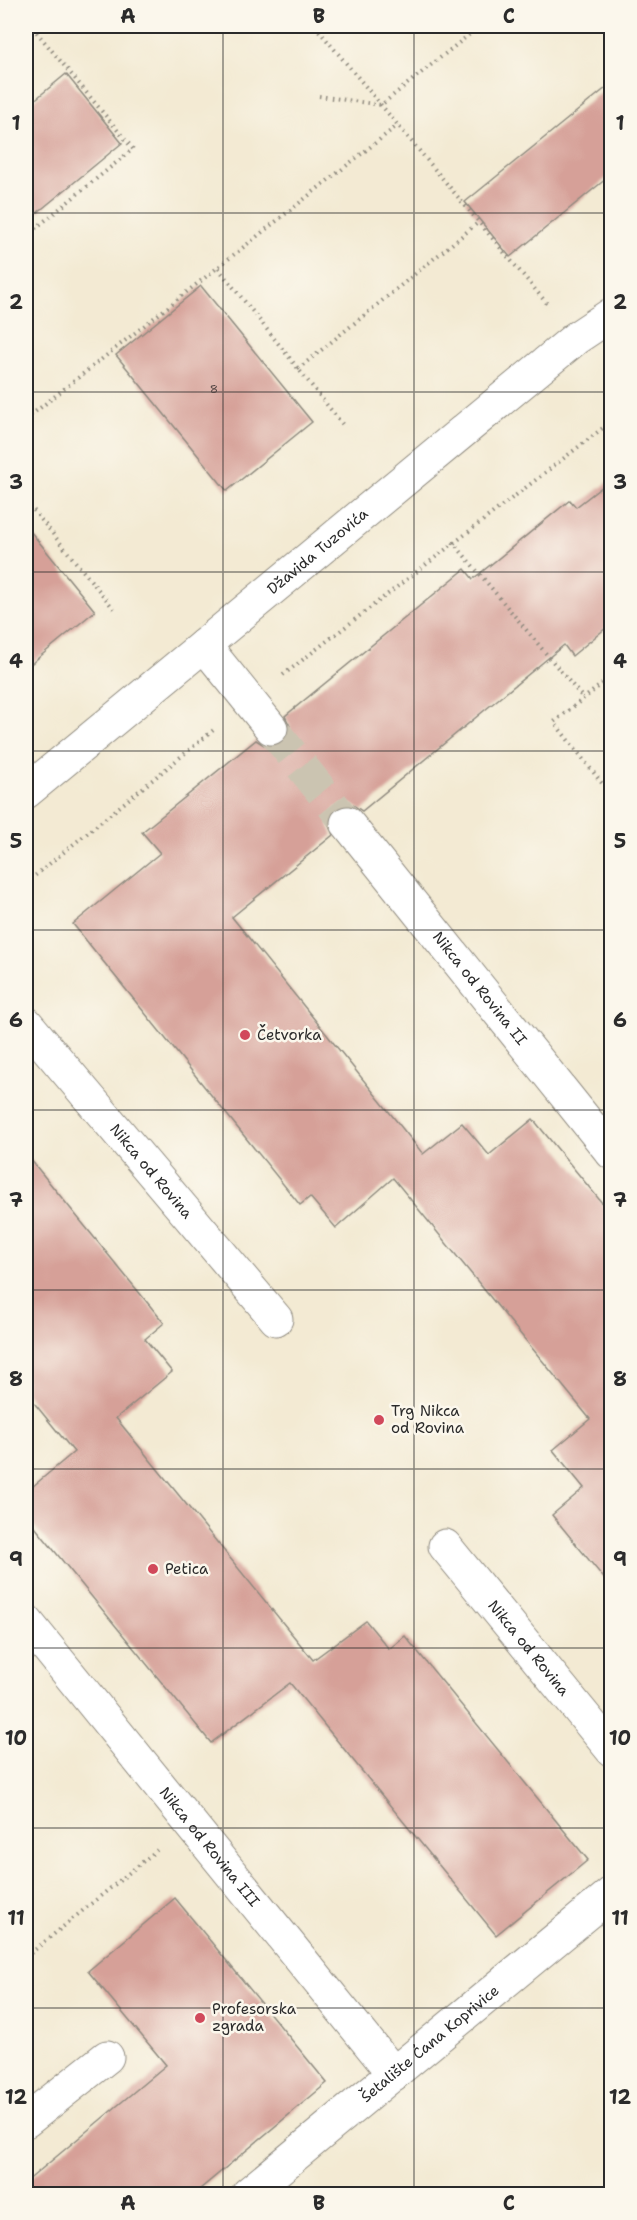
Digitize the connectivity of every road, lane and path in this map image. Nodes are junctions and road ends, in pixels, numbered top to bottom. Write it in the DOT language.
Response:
graph roads {
  1 [pos="47,26"];
  2 [pos="315,26"];
  3 [pos="480,26"];
  4 [pos="319,96"];
  5 [pos="381,105"];
  6 [pos="398,125"];
  7 [pos="479,222"];
  8 [pos="26,236"];
  9 [pos="218,268"];
  10 [pos="612,314"];
  11 [pos="576,338"];
  12 [pos="298,369"];
  13 [pos="26,419"];
  14 [pos="612,421"];
  15 [pos="343,425"];
  16 [pos="26,501"];
  17 [pos="453,542"];
  18 [pos="114,609"];
  19 [pos="204,645"];
  20 [pos="612,676"];
  21 [pos="583,698"];
  22 [pos="249,701"];
  23 [pos="271,728"];
  24 [pos="26,792"];
  25 [pos="612,796"];
  26 [pos="347,823"];
  27 [pos="26,883"];
  28 [pos="26,1023"];
  29 [pos="612,1153"];
  30 [pos="276,1319"];
  31 [pos="445,1546"];
  32 [pos="26,1621"];
  33 [pos="612,1750"];
  34 [pos="189,1822"];
  35 [pos="612,1893"];
  36 [pos="26,1957"];
  37 [pos="107,2057"];
  38 [pos="394,2074"];
  39 [pos="26,2121"];
  40 [pos="248,2194"];
  1 -- 8 [label="path"];
  2 -- 5 [label="path"];
  3 -- 5 [label="path"];
  4 -- 5 [label="path"];
  5 -- 6 [label="path"];
  6 -- 7 [label="path"];
  6 -- 9 [label="path"];
  7 -- 11 [label="path"];
  7 -- 12 [label="path"];
  9 -- 12 [label="path"];
  9 -- 13 [label="path"];
  10 -- 11 [label="street, Džavida Tuzovića"];
  11 -- 19 [label="street, Džavida Tuzovića"];
  12 -- 15 [label="path"];
  14 -- 17 [label="path"];
  16 -- 18 [label="path"];
  17 -- 21 [label="path"];
  17 -- 22 [label="path"];
  19 -- 22 [label="street"];
  19 -- 24 [label="street, Džavida Tuzovića"];
  20 -- 21 [label="path"];
  21 -- 25 [label="path"];
  22 -- 23 [label="street"];
  22 -- 27 [label="path"];
  26 -- 29 [label="street, Nikca od Rovina II"];
  28 -- 30 [label="street, Nikca od Rovina"];
  31 -- 33 [label="street, Nikca od Rovina"];
  32 -- 34 [label="street, Nikca od Rovina III"];
  34 -- 36 [label="path"];
  34 -- 38 [label="street, Nikca od Rovina III"];
  35 -- 38 [label="street, Šetalište Ćana Koprivice"];
  37 -- 39 [label="street"];
  38 -- 40 [label="street, Šetalište Ćana Koprivice"];
}
